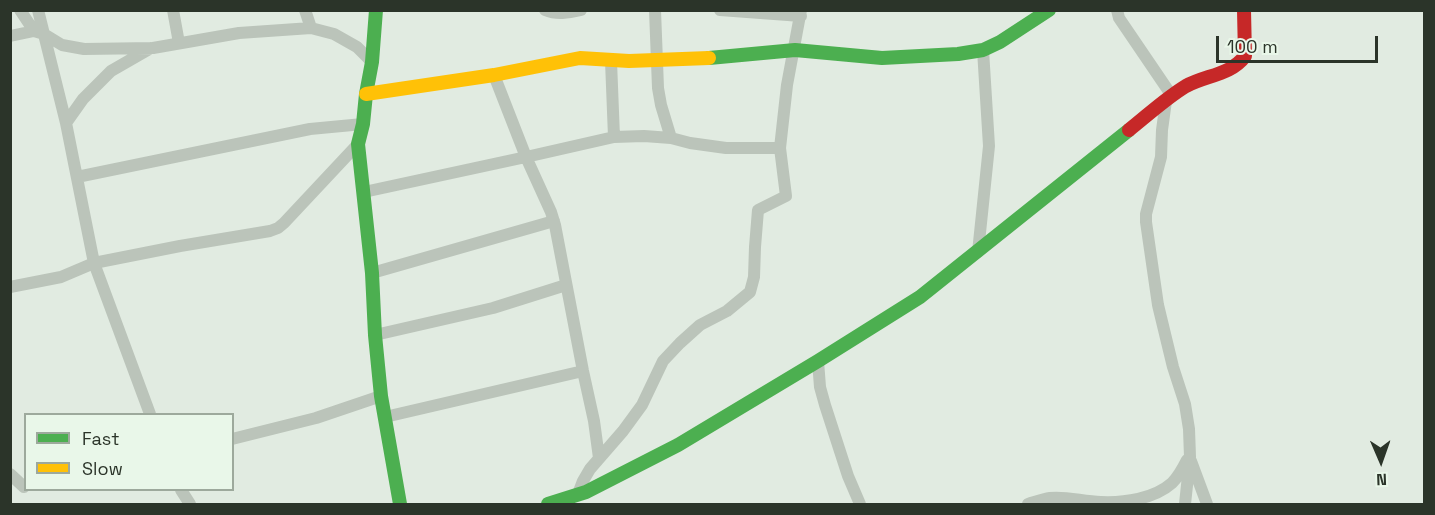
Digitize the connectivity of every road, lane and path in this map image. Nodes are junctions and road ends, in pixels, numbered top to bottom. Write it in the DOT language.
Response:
graph roads {
  1 [pos="20,10"];
  2 [pos="38,10"];
  3 [pos="173,10"];
  4 [pos="305,10"];
  5 [pos="376,10"];
  6 [pos="545,10"];
  7 [pos="580,10"];
  8 [pos="655,10"];
  9 [pos="720,10"];
  10 [pos="1049,10"];
  11 [pos="1117,10"];
  12 [pos="1244,10"];
  13 [pos="801,13"];
  14 [pos="311,28"];
  15 [pos="39,32"];
  16 [pos="10,36"];
  17 [pos="178,43"];
  18 [pos="153,48"];
  19 [pos="795,50"];
  20 [pos="983,50"];
  21 [pos="658,60"];
  22 [pos="611,61"];
  23 [pos="372,62"];
  24 [pos="494,75"];
  25 [pos="366,94"];
  26 [pos="1169,99"];
  27 [pos="66,123"];
  28 [pos="363,124"];
  29 [pos="614,137"];
  30 [pos="671,138"];
  31 [pos="358,144"];
  32 [pos="780,148"];
  33 [pos="526,157"];
  34 [pos="77,177"];
  35 [pos="364,192"];
  36 [pos="554,221"];
  37 [pos="978,252"];
  38 [pos="94,263"];
  39 [pos="372,273"];
  40 [pos="566,285"];
  41 [pos="10,287"];
  42 [pos="375,335"];
  43 [pos="818,361"];
  44 [pos="583,371"];
  45 [pos="381,396"];
  46 [pos="150,413"];
  47 [pos="385,417"];
  48 [pos="234,438"];
  49 [pos="1190,457"];
  50 [pos="599,458"];
  51 [pos="10,474"];
  52 [pos="24,486"];
  53 [pos="182,491"];
  54 [pos="579,497"];
  55 [pos="190,504"];
  56 [pos="400,504"];
  57 [pos="548,504"];
  58 [pos="860,504"];
  59 [pos="1028,504"];
  60 [pos="1185,504"];
  61 [pos="1207,504"];
  1 -- 15 [label="street"];
  2 -- 15 [label="street"];
  3 -- 17 [label="street"];
  4 -- 14 [label="street"];
  5 -- 23 [label="street"];
  6 -- 7 [label="street"];
  8 -- 21 [label="street"];
  9 -- 13 [label="street"];
  10 -- 20 [label="street"];
  11 -- 26 [label="street"];
  12 -- 26 [label="street"];
  13 -- 19 [label="street"];
  14 -- 17 [label="street"];
  14 -- 23 [label="street"];
  15 -- 16 [label="street"];
  15 -- 18 [label="street"];
  15 -- 27 [label="street"];
  17 -- 18 [label="street"];
  18 -- 27 [label="street"];
  19 -- 20 [label="street"];
  19 -- 21 [label="street"];
  19 -- 32 [label="street"];
  20 -- 37 [label="street"];
  21 -- 22 [label="street"];
  21 -- 30 [label="street"];
  22 -- 24 [label="street"];
  22 -- 29 [label="street"];
  23 -- 25 [label="street"];
  24 -- 25 [label="street"];
  24 -- 33 [label="street"];
  25 -- 28 [label="street"];
  26 -- 37 [label="street"];
  26 -- 49 [label="street"];
  27 -- 34 [label="street"];
  28 -- 31 [label="street"];
  28 -- 34 [label="street"];
  29 -- 30 [label="street"];
  29 -- 33 [label="street"];
  30 -- 32 [label="street"];
  31 -- 35 [label="street"];
  31 -- 38 [label="street"];
  32 -- 50 [label="street"];
  33 -- 35 [label="street"];
  33 -- 36 [label="street"];
  34 -- 38 [label="street"];
  35 -- 39 [label="street"];
  36 -- 39 [label="street"];
  36 -- 40 [label="street"];
  37 -- 43 [label="street"];
  38 -- 41 [label="street"];
  38 -- 46 [label="street"];
  39 -- 42 [label="street"];
  40 -- 42 [label="street"];
  40 -- 44 [label="street"];
  42 -- 45 [label="street"];
  43 -- 54 [label="street"];
  43 -- 58 [label="street"];
  44 -- 47 [label="street"];
  44 -- 50 [label="street"];
  45 -- 47 [label="street"];
  45 -- 48 [label="street"];
  47 -- 56 [label="street"];
  49 -- 59 [label="street"];
  49 -- 60 [label="street"];
  49 -- 61 [label="street"];
  50 -- 54 [label="street"];
  51 -- 52 [label="street"];
  53 -- 55 [label="street"];
  54 -- 57 [label="street"];
}
